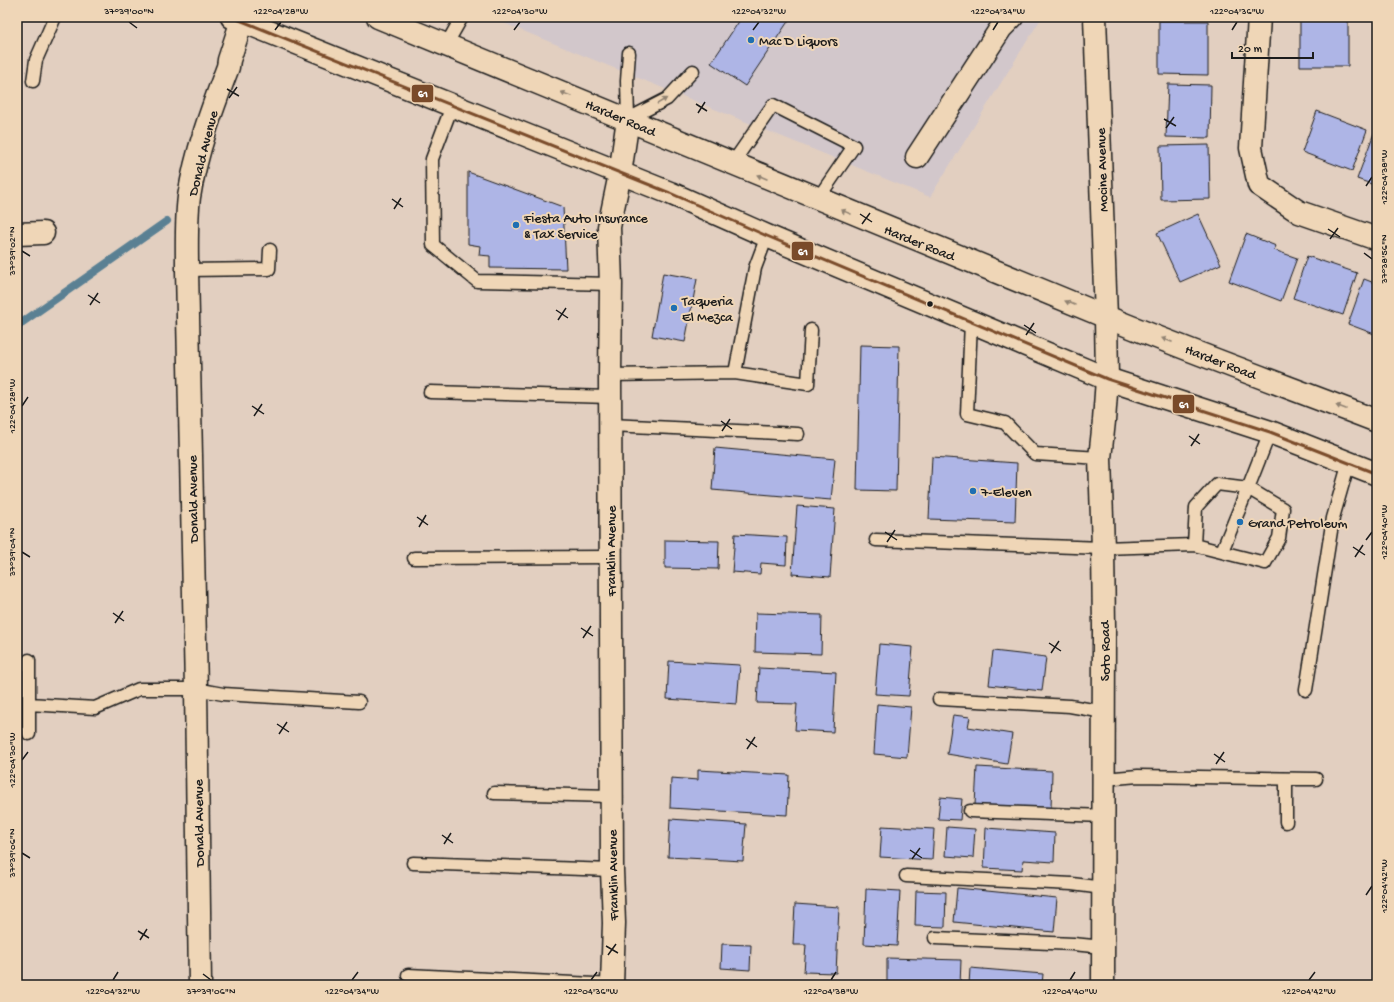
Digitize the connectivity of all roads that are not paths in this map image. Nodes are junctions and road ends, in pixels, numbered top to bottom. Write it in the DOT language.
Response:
graph roads {
  1 [pos="55,17"];
  2 [pos="378,17"];
  3 [pos="462,17"];
  4 [pos="1012,17"];
  5 [pos="1259,17"];
  6 [pos="239,18"];
  7 [pos="1089,19"];
  8 [pos="446,45"];
  9 [pos="629,53"];
  10 [pos="693,71"];
  11 [pos="33,81"];
  12 [pos="452,106"];
  13 [pos="628,120"];
  14 [pos="917,157"];
  15 [pos="732,164"];
  16 [pos="620,174"];
  17 [pos="817,200"];
  18 [pos="43,233"];
  19 [pos="17,234"];
  20 [pos="767,236"];
  21 [pos="1377,238"];
  22 [pos="270,250"];
  23 [pos="187,270"];
  24 [pos="611,284"];
  25 [pos="1106,318"];
  26 [pos="971,322"];
  27 [pos="811,330"];
  28 [pos="736,373"];
  29 [pos="610,375"];
  30 [pos="1107,379"];
  31 [pos="430,392"];
  32 [pos="610,397"];
  33 [pos="1377,421"];
  34 [pos="610,425"];
  35 [pos="1270,432"];
  36 [pos="798,434"];
  37 [pos="1100,458"];
  38 [pos="1349,462"];
  39 [pos="1377,474"];
  40 [pos="1248,488"];
  41 [pos="876,540"];
  42 [pos="1194,545"];
  43 [pos="1104,548"];
  44 [pos="1222,551"];
  45 [pos="414,558"];
  46 [pos="610,558"];
  47 [pos="29,660"];
  48 [pos="196,689"];
  49 [pos="1306,690"];
  50 [pos="939,699"];
  51 [pos="359,702"];
  52 [pos="29,704"];
  53 [pos="1104,712"];
  54 [pos="29,734"];
  55 [pos="1104,779"];
  56 [pos="1286,779"];
  57 [pos="1316,779"];
  58 [pos="494,792"];
  59 [pos="611,796"];
  60 [pos="970,811"];
  61 [pos="1103,816"];
  62 [pos="1286,822"];
  63 [pos="413,863"];
  64 [pos="612,870"];
  65 [pos="906,876"];
  66 [pos="1103,888"];
  67 [pos="935,938"];
  68 [pos="1103,947"];
  69 [pos="408,975"];
  70 [pos="200,985"];
  71 [pos="613,985"];
  72 [pos="1103,985"];
  1 -- 11 [label="lane"];
  2 -- 8 [label="street, Harder Road"];
  3 -- 8 [label="lane"];
  4 -- 14 [label="street"];
  5 -- 21 [label="street"];
  6 -- 12 [label="street"];
  6 -- 23 [label="street, Donald Avenue"];
  7 -- 25 [label="street, Mocine Avenue"];
  13 -- 8 [label="street, Harder Road, one-way"];
  9 -- 13 [label="lane"];
  13 -- 10 [label="lane, one-way"];
  12 -- 16 [label="street"];
  12 -- 24 [label="lane"];
  13 -- 15 [label="street, Harder Road"];
  13 -- 16 [label="street, Franklin Avenue"];
  17 -- 15 [label="street, Harder Road, one-way"];
  15 -- 17 [label="lane"];
  16 -- 20 [label="street"];
  16 -- 24 [label="street, Franklin Avenue"];
  25 -- 17 [label="street, Harder Road, one-way"];
  18 -- 19 [label="street"];
  20 -- 26 [label="street"];
  20 -- 28 [label="lane"];
  22 -- 23 [label="lane"];
  23 -- 48 [label="street, Donald Avenue"];
  24 -- 29 [label="street, Franklin Avenue"];
  25 -- 30 [label="street, Soto Road"];
  33 -- 25 [label="street, Harder Road, one-way"];
  26 -- 30 [label="street"];
  26 -- 37 [label="lane"];
  27 -- 28 [label="lane"];
  28 -- 29 [label="lane"];
  29 -- 32 [label="street, Franklin Avenue"];
  30 -- 35 [label="street"];
  30 -- 37 [label="street, Soto Road"];
  31 -- 32 [label="lane"];
  32 -- 34 [label="street, Franklin Avenue"];
  34 -- 36 [label="lane"];
  34 -- 46 [label="street, Franklin Avenue"];
  35 -- 38 [label="street"];
  35 -- 40 [label="lane"];
  37 -- 43 [label="street, Soto Road"];
  38 -- 39 [label="street"];
  38 -- 49 [label="lane"];
  40 -- 42 [label="lane"];
  40 -- 44 [label="lane"];
  40 -- 44 [label="lane"];
  41 -- 43 [label="lane"];
  42 -- 43 [label="lane"];
  42 -- 44 [label="lane"];
  43 -- 53 [label="street, Soto Road"];
  45 -- 46 [label="lane"];
  46 -- 59 [label="street, Franklin Avenue"];
  47 -- 52 [label="lane"];
  48 -- 51 [label="lane"];
  48 -- 52 [label="lane"];
  48 -- 70 [label="street, Donald Avenue"];
  50 -- 53 [label="lane"];
  52 -- 54 [label="lane"];
  53 -- 55 [label="street, Soto Road"];
  55 -- 56 [label="lane"];
  55 -- 61 [label="street, Soto Road"];
  56 -- 57 [label="lane"];
  56 -- 62 [label="lane"];
  58 -- 59 [label="lane"];
  59 -- 64 [label="street, Franklin Avenue"];
  60 -- 61 [label="lane"];
  61 -- 66 [label="street, Soto Road"];
  63 -- 64 [label="lane"];
  64 -- 71 [label="street, Franklin Avenue"];
  65 -- 66 [label="lane"];
  66 -- 68 [label="street, Soto Road"];
  67 -- 68 [label="lane"];
  68 -- 72 [label="street, Soto Road"];
  69 -- 71 [label="lane"];
}
